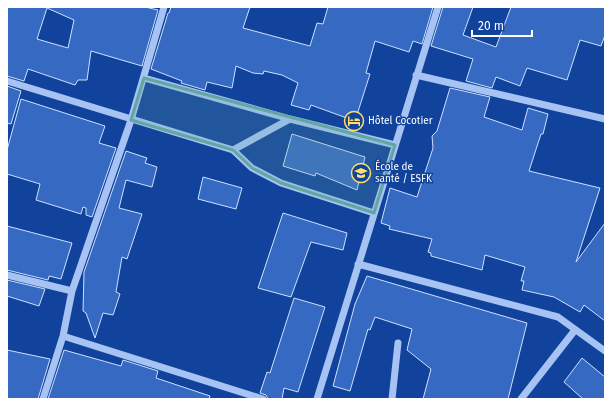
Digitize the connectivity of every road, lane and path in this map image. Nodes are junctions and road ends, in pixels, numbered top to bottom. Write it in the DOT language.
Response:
graph roads {
  1 [pos="164,7"];
  2 [pos="438,7"];
  3 [pos="416,75"];
  4 [pos="144,78"];
  5 [pos="7,81"];
  6 [pos="290,119"];
  7 [pos="605,119"];
  8 [pos="131,120"];
  9 [pos="395,145"];
  10 [pos="233,150"];
  11 [pos="374,213"];
  12 [pos="358,264"];
  13 [pos="7,275"];
  14 [pos="72,291"];
  15 [pos="575,330"];
  16 [pos="63,336"];
  17 [pos="398,342"];
  18 [pos="605,351"];
  19 [pos="43,399"];
  20 [pos="263,399"];
  21 [pos="317,399"];
  22 [pos="392,399"];
  23 [pos="521,399"];
  1 -- 4 [label="street"];
  2 -- 3 [label="street"];
  3 -- 7 [label="street"];
  3 -- 9 [label="street"];
  4 -- 6 [label="street"];
  4 -- 8 [label="street"];
  5 -- 8 [label="street"];
  6 -- 9 [label="street"];
  6 -- 10 [label="street"];
  8 -- 10 [label="street"];
  8 -- 14 [label="street"];
  9 -- 11 [label="street"];
  10 -- 11 [label="street"];
  11 -- 12 [label="street"];
  12 -- 15 [label="street"];
  12 -- 21 [label="street"];
  13 -- 14 [label="street"];
  14 -- 16 [label="street"];
  15 -- 18 [label="street"];
  15 -- 23 [label="street"];
  16 -- 19 [label="street"];
  16 -- 20 [label="street"];
  17 -- 22 [label="street"];
}
